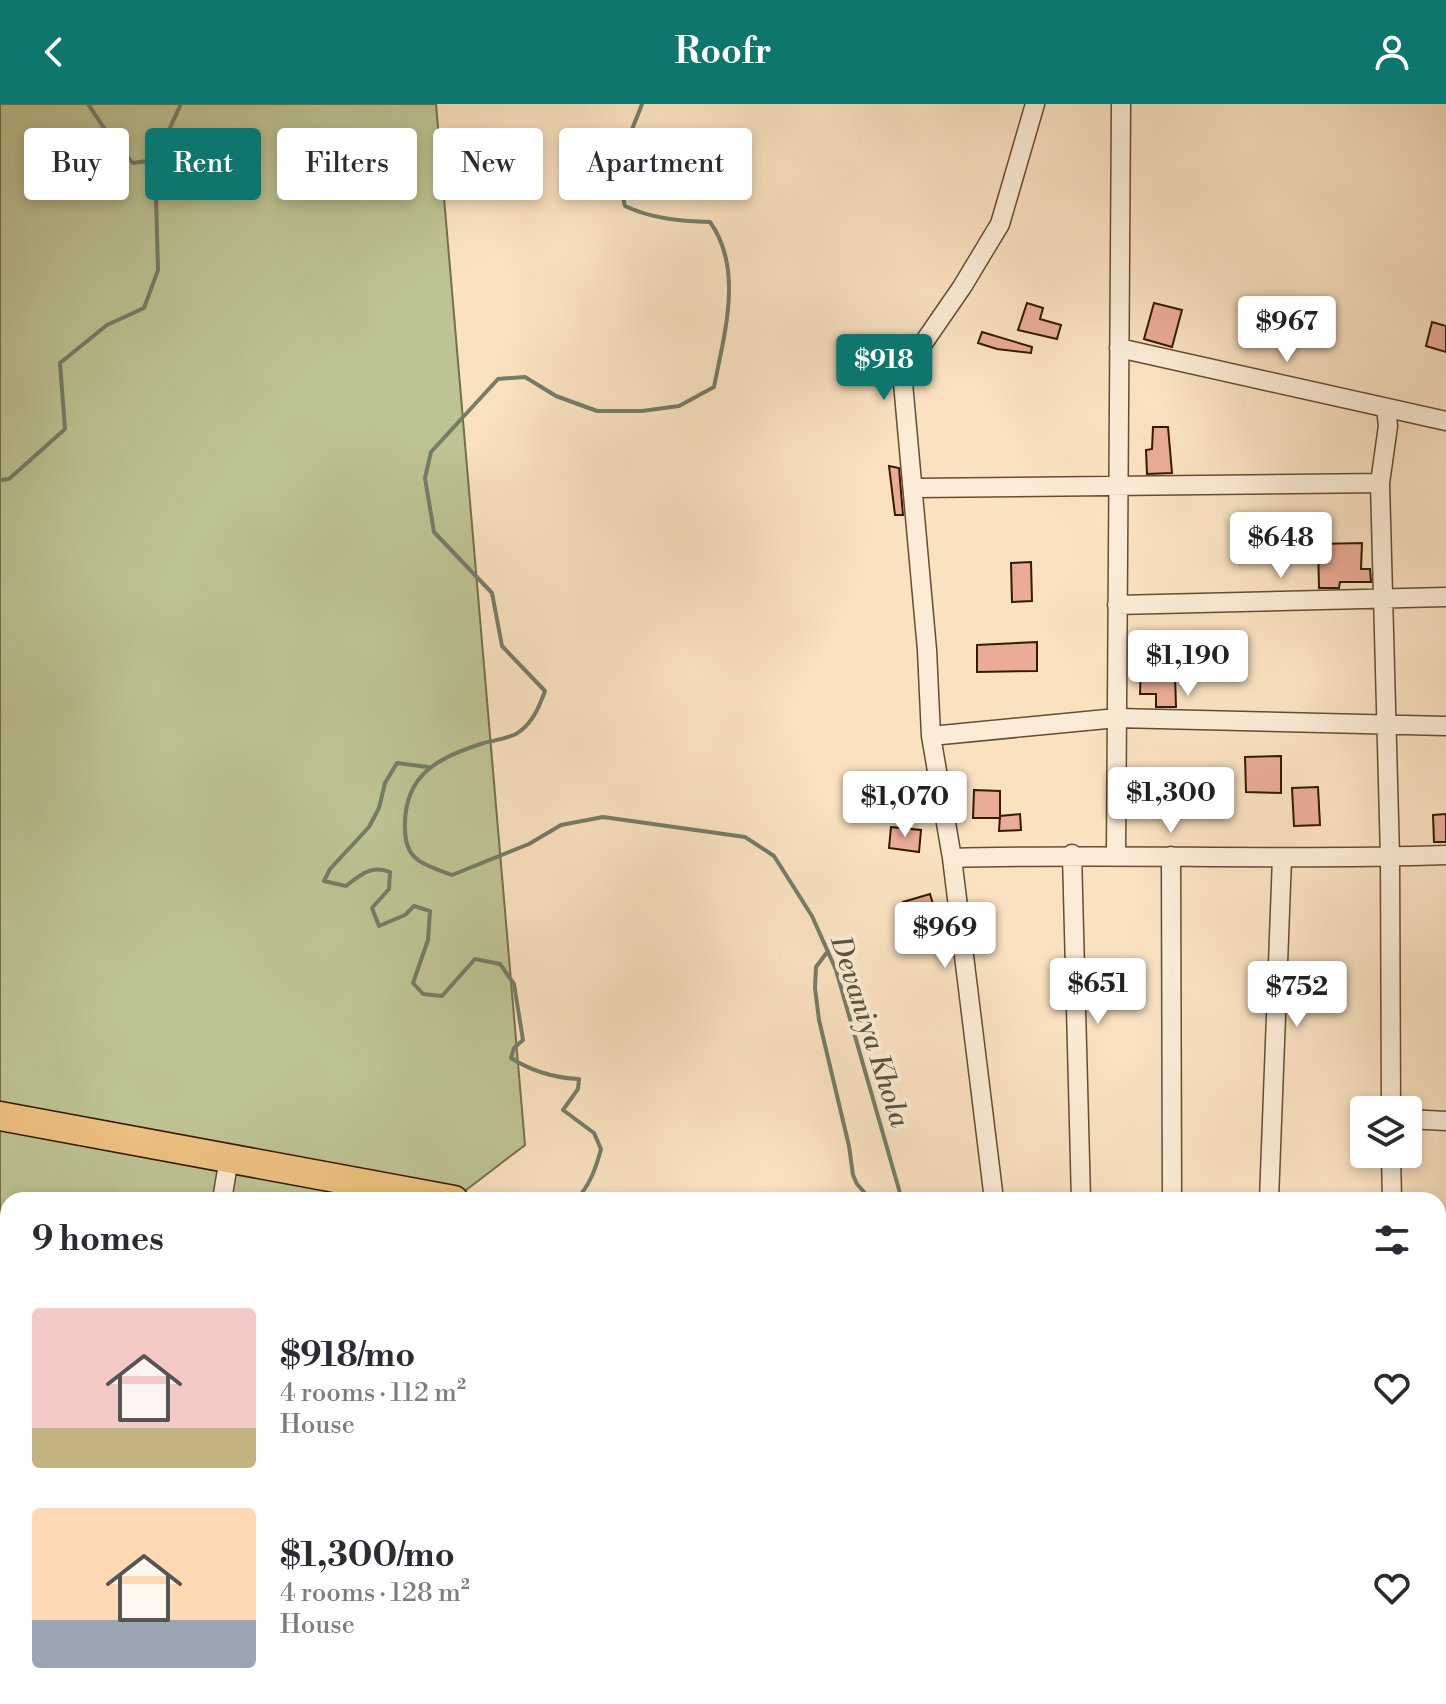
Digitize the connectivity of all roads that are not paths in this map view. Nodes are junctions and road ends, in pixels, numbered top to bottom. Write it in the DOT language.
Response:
graph roads {
  1 [pos="1035,104"];
  2 [pos="1121,104"];
  3 [pos="1119,348"];
  4 [pos="1386,408"];
  5 [pos="1446,421"];
  6 [pos="1380,483"];
  7 [pos="1118,484"];
  8 [pos="913,488"];
  9 [pos="1446,597"];
  10 [pos="1383,599"];
  11 [pos="1117,605"];
  12 [pos="1117,718"];
  13 [pos="1385,724"];
  14 [pos="1446,726"];
  15 [pos="931,736"];
  16 [pos="1072,854"];
  17 [pos="1116,855"];
  18 [pos="1446,855"];
  19 [pos="1171,856"];
  20 [pos="1390,857"];
  21 [pos="952,858"];
  22 [pos="1282,858"];
  23 [pos="1391,1096"];
  24 [pos="0,1116"];
  25 [pos="1422,1120"];
  26 [pos="1446,1121"];
  27 [pos="229,1158"];
  28 [pos="1391,1168"];
  29 [pos="223,1192"];
  30 [pos="411,1192"];
  31 [pos="993,1192"];
  32 [pos="1081,1192"];
  33 [pos="1172,1192"];
  34 [pos="1269,1192"];
  35 [pos="1392,1192"];
  1 -- 8 [label="street"];
  2 -- 3 [label="street"];
  3 -- 4 [label="street"];
  3 -- 7 [label="street"];
  4 -- 5 [label="street"];
  4 -- 6 [label="street"];
  6 -- 7 [label="street"];
  6 -- 10 [label="street"];
  7 -- 8 [label="street"];
  7 -- 11 [label="street"];
  8 -- 15 [label="street"];
  9 -- 10 [label="street"];
  10 -- 11 [label="street"];
  10 -- 13 [label="street"];
  11 -- 12 [label="street"];
  12 -- 13 [label="street"];
  12 -- 15 [label="street"];
  12 -- 17 [label="street"];
  13 -- 14 [label="street"];
  13 -- 20 [label="street"];
  15 -- 21 [label="street"];
  16 -- 17 [label="street"];
  16 -- 21 [label="street"];
  16 -- 32 [label="street"];
  17 -- 19 [label="street"];
  18 -- 20 [label="street"];
  19 -- 22 [label="street"];
  19 -- 33 [label="street"];
  20 -- 22 [label="street"];
  20 -- 23 [label="street"];
  21 -- 31 [label="street"];
  22 -- 34 [label="street"];
  24 -- 27 [label="highway"];
  25 -- 26 [label="street"];
  27 -- 29 [label="street"];
  27 -- 30 [label="highway"];
  28 -- 35 [label="street"];
}
